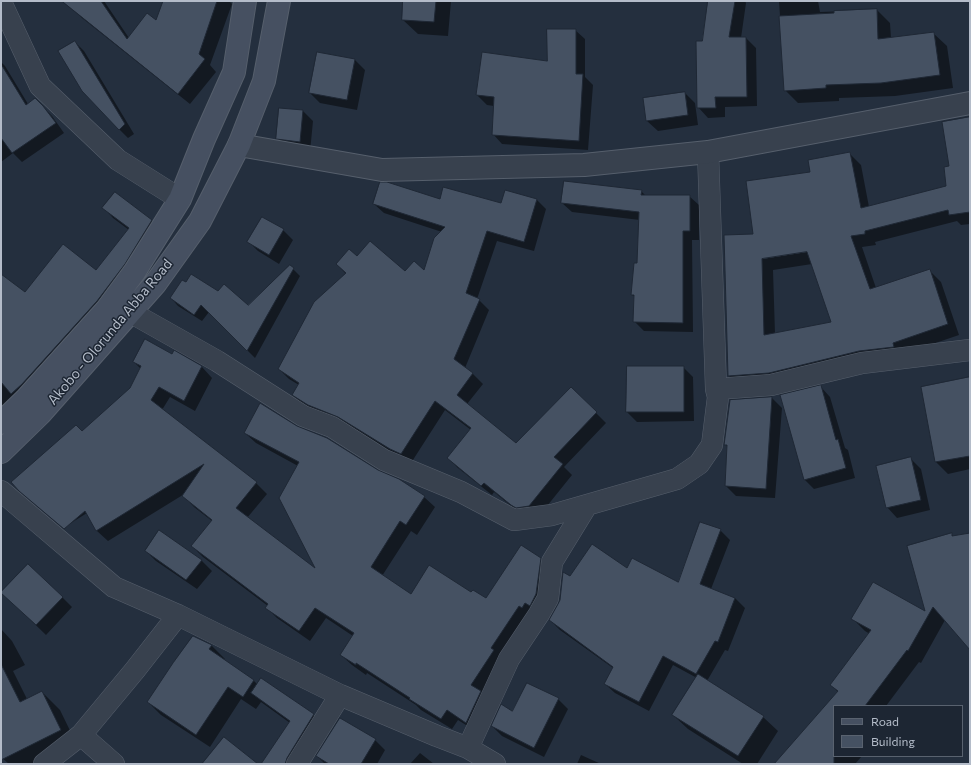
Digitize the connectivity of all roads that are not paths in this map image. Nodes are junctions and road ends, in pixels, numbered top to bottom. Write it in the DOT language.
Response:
graph roads {
  1 [pos="245,1"];
  2 [pos="279,1"];
  3 [pos="1,2"];
  4 [pos="970,103"];
  5 [pos="239,145"];
  6 [pos="708,152"];
  7 [pos="180,199"];
  8 [pos="130,312"];
  9 [pos="970,350"];
  10 [pos="716,389"];
  11 [pos="1,423"];
  12 [pos="1,452"];
  13 [pos="1,491"];
  14 [pos="588,505"];
  15 [pos="178,615"];
  16 [pos="340,695"];
  17 [pos="81,735"];
  18 [pos="468,748"];
  19 [pos="44,764"];
  20 [pos="114,764"];
  21 [pos="297,764"];
  22 [pos="495,764"];
  1 -- 7 [label="main road, Akobo - Olorunda Abba Road"];
  2 -- 5 [label="main road, Akobo - Olorunda Abba Road"];
  3 -- 7 [label="street"];
  4 -- 6 [label="street"];
  5 -- 6 [label="street"];
  5 -- 8 [label="main road, Akobo - Olorunda Abba Road"];
  6 -- 10 [label="street"];
  7 -- 11 [label="main road, Akobo - Olorunda Abba Road"];
  8 -- 12 [label="main road, Akobo - Olorunda Abba Road"];
  8 -- 14 [label="street"];
  9 -- 10 [label="street"];
  10 -- 14 [label="street"];
  13 -- 15 [label="street"];
  14 -- 18 [label="street"];
  15 -- 16 [label="street"];
  15 -- 17 [label="street"];
  16 -- 18 [label="street"];
  16 -- 21 [label="street"];
  17 -- 19 [label="street"];
  17 -- 20 [label="street"];
  18 -- 22 [label="street"];
}
